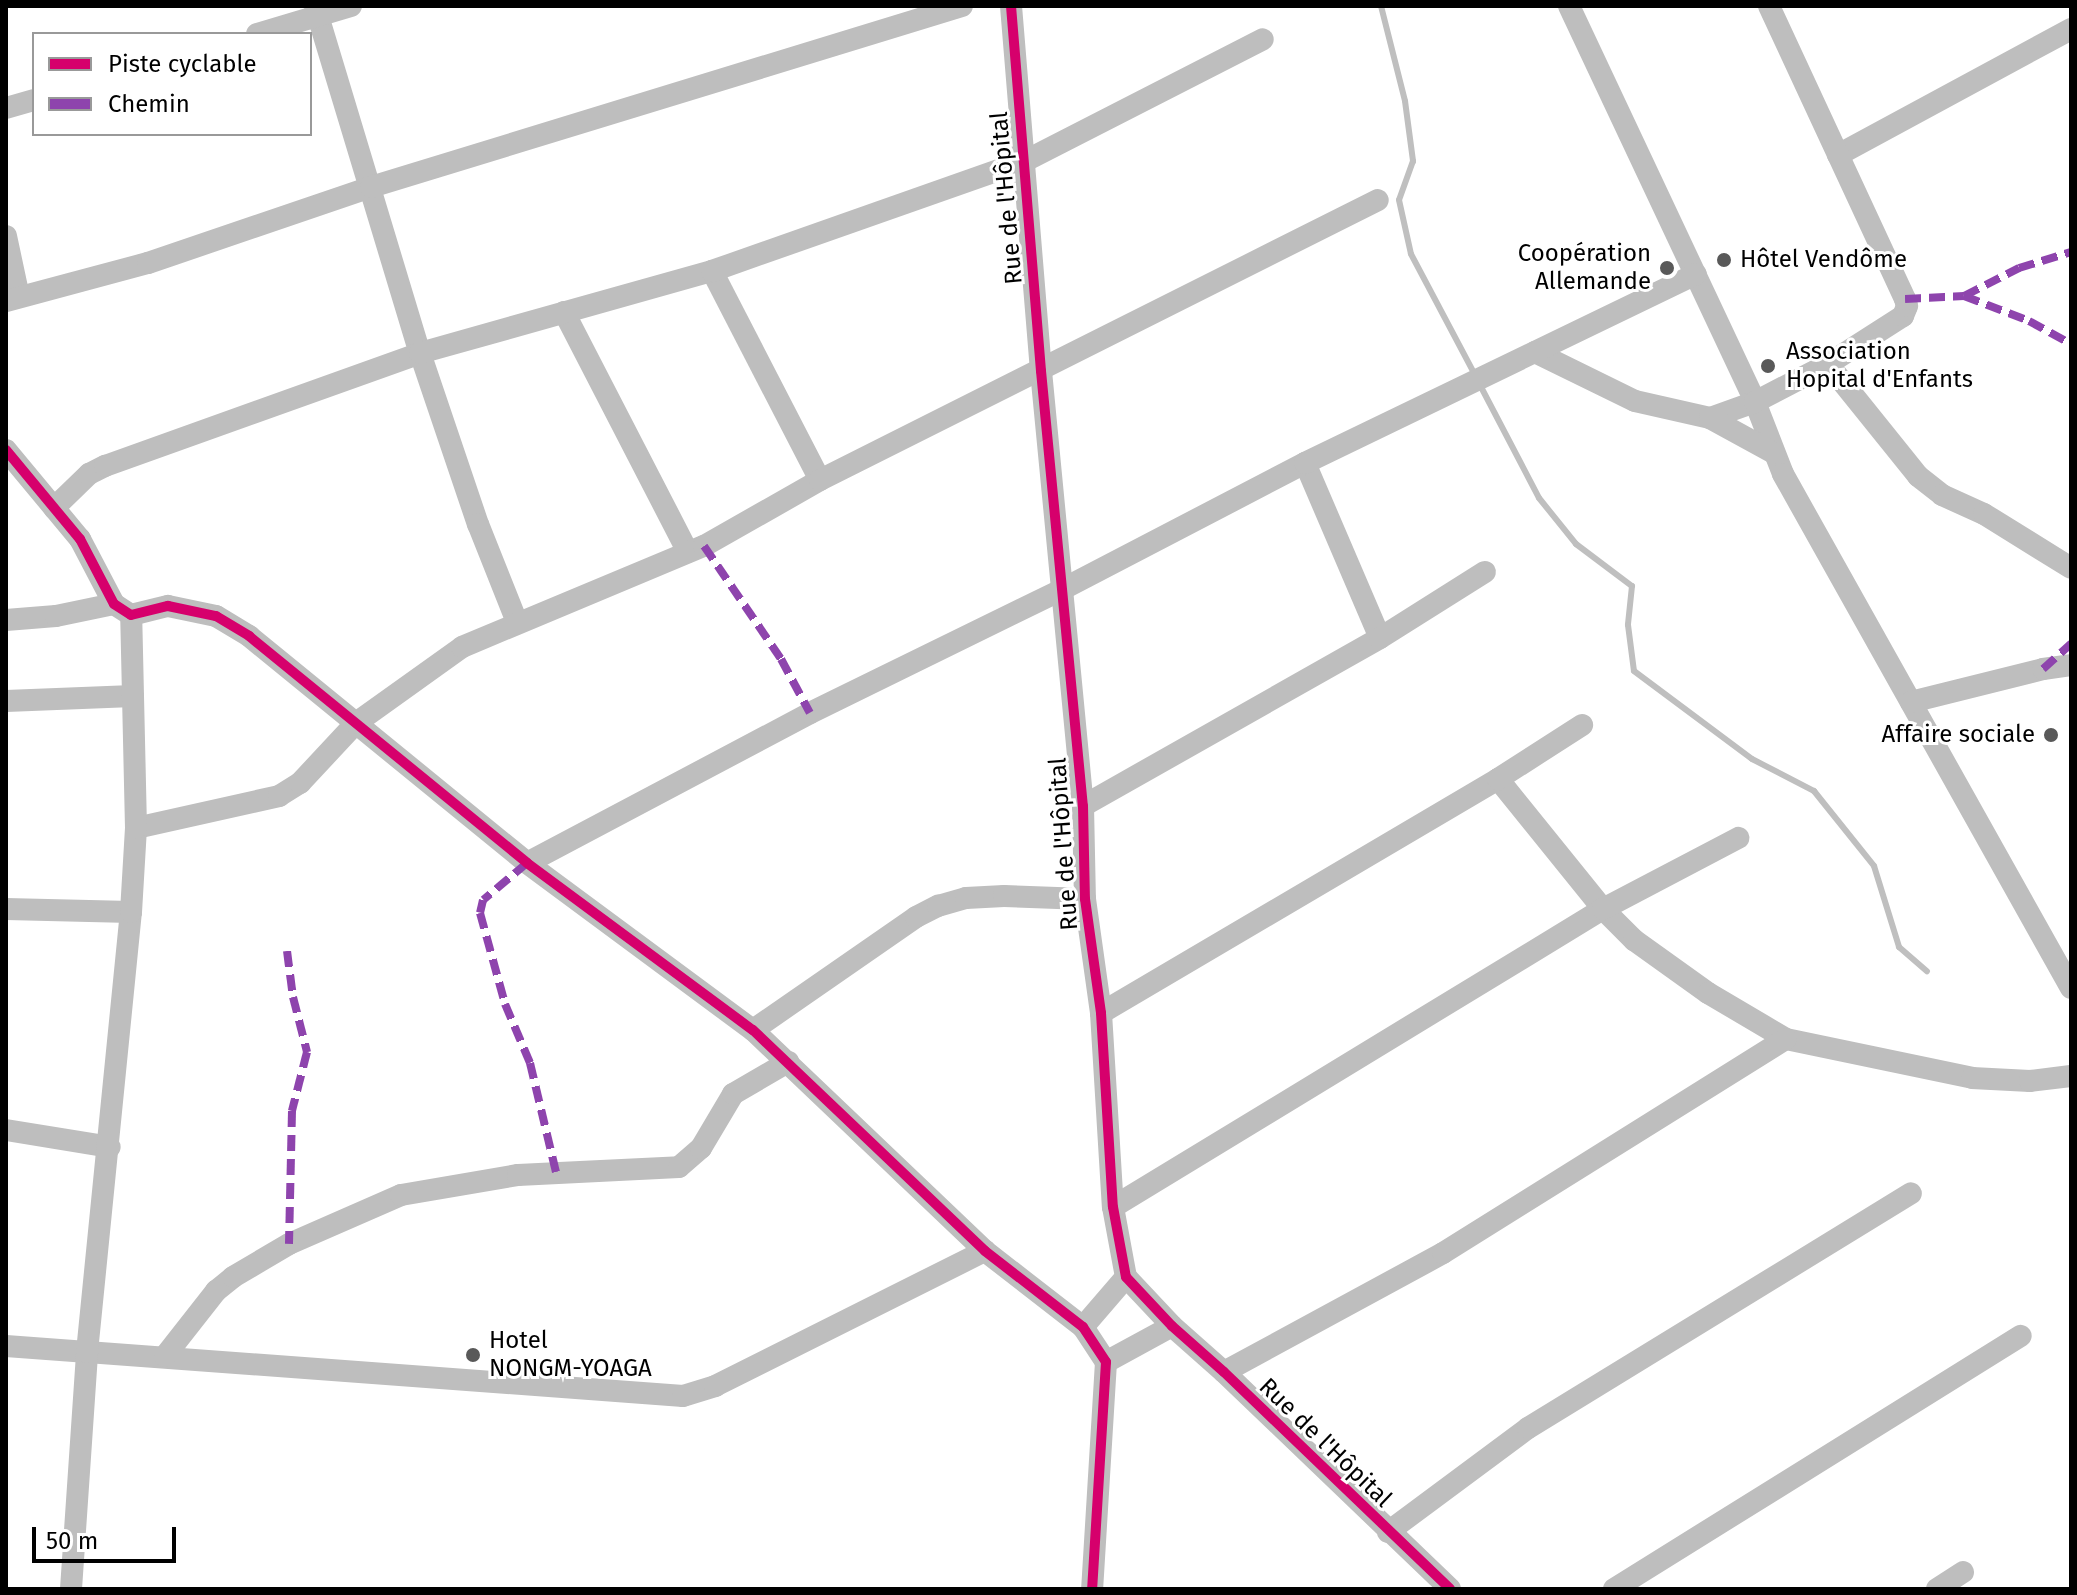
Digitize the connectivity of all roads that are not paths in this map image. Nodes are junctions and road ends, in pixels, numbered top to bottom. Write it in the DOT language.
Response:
graph roads {
  1 [pos="351,6"];
  2 [pos="962,6"];
  3 [pos="1011,6"];
  4 [pos="1569,6"];
  5 [pos="1769,6"];
  6 [pos="317,11"];
  7 [pos="2071,29"];
  8 [pos="262,32"];
  9 [pos="1263,39"];
  10 [pos="32,101"];
  11 [pos="6,108"];
  12 [pos="1838,155"];
  13 [pos="1025,161"];
  14 [pos="371,187"];
  15 [pos="1378,200"];
  16 [pos="6,236"];
  17 [pos="712,271"];
  18 [pos="1696,274"];
  19 [pos="13,299"];
  20 [pos="564,312"];
  21 [pos="1535,352"];
  22 [pos="420,353"];
  23 [pos="1828,364"];
  24 [pos="1041,371"];
  25 [pos="1755,402"];
  26 [pos="1710,418"];
  27 [pos="6,450"];
  28 [pos="1774,453"];
  29 [pos="1305,463"];
  30 [pos="820,480"];
  31 [pos="54,508"];
  32 [pos="688,552"];
  33 [pos="2071,568"];
  34 [pos="1485,572"];
  35 [pos="1061,590"];
  36 [pos="123,609"];
  37 [pos="6,620"];
  38 [pos="517,622"];
  39 [pos="1380,638"];
  40 [pos="2071,665"];
  41 [pos="133,696"];
  42 [pos="6,701"];
  43 [pos="1911,702"];
  44 [pos="356,723"];
  45 [pos="1582,725"];
  46 [pos="1498,779"];
  47 [pos="1083,806"];
  48 [pos="136,828"];
  49 [pos="1738,838"];
  50 [pos="527,863"];
  51 [pos="1085,899"];
  52 [pos="6,909"];
  53 [pos="1603,909"];
  54 [pos="131,912"];
  55 [pos="2071,988"];
  56 [pos="1101,1013"];
  57 [pos="753,1030"];
  58 [pos="1786,1039"];
  59 [pos="788,1062"];
  60 [pos="2071,1076"];
  61 [pos="6,1130"];
  62 [pos="110,1147"];
  63 [pos="1911,1193"];
  64 [pos="1113,1207"];
  65 [pos="985,1251"];
  66 [pos="1126,1277"];
  67 [pos="1172,1326"];
  68 [pos="1083,1327"];
  69 [pos="2021,1336"];
  70 [pos="6,1346"];
  71 [pos="87,1352"];
  72 [pos="165,1356"];
  73 [pos="1106,1362"];
  74 [pos="1224,1372"];
  75 [pos="1388,1532"];
  76 [pos="1963,1572"];
  77 [pos="1440,1586"];
  78 [pos="71,1589"];
  79 [pos="1092,1589"];
  80 [pos="1614,1589"];
  81 [pos="1937,1589"];
  1 -- 6 [label="street"];
  2 -- 14 [label="street"];
  3 -- 13 [label="street, Rue de l'Hôpital"];
  4 -- 18 [label="street"];
  5 -- 12 [label="street"];
  6 -- 8 [label="street"];
  6 -- 14 [label="street"];
  7 -- 12 [label="street"];
  9 -- 13 [label="street"];
  10 -- 11 [label="street"];
  12 -- 23 [label="street"];
  13 -- 17 [label="street"];
  13 -- 24 [label="street, Rue de l'Hôpital"];
  14 -- 19 [label="street"];
  14 -- 22 [label="street"];
  15 -- 24 [label="street"];
  16 -- 19 [label="street"];
  17 -- 20 [label="street"];
  17 -- 30 [label="street"];
  18 -- 21 [label="street"];
  18 -- 25 [label="street"];
  20 -- 22 [label="street"];
  20 -- 32 [label="street"];
  21 -- 26 [label="street"];
  21 -- 29 [label="street"];
  22 -- 31 [label="street"];
  22 -- 38 [label="street"];
  23 -- 25 [label="street"];
  23 -- 33 [label="street"];
  24 -- 30 [label="street"];
  24 -- 35 [label="street, Rue de l'Hôpital"];
  25 -- 26 [label="street"];
  25 -- 28 [label="street"];
  26 -- 28 [label="street"];
  27 -- 31 [label="street"];
  28 -- 43 [label="street"];
  29 -- 35 [label="street"];
  29 -- 39 [label="street"];
  30 -- 32 [label="street"];
  31 -- 36 [label="street"];
  32 -- 38 [label="street"];
  34 -- 39 [label="street"];
  35 -- 47 [label="street, Rue de l'Hôpital"];
  35 -- 50 [label="street"];
  36 -- 37 [label="street"];
  36 -- 41 [label="street"];
  36 -- 44 [label="street"];
  38 -- 44 [label="street"];
  39 -- 47 [label="street"];
  40 -- 43 [label="street"];
  41 -- 42 [label="street"];
  41 -- 48 [label="street"];
  43 -- 55 [label="street"];
  44 -- 48 [label="street"];
  44 -- 50 [label="street"];
  45 -- 46 [label="street"];
  46 -- 53 [label="street"];
  46 -- 56 [label="street"];
  47 -- 51 [label="street, Rue de l'Hôpital"];
  48 -- 54 [label="street"];
  49 -- 53 [label="street"];
  50 -- 57 [label="street"];
  51 -- 56 [label="street, Rue de l'Hôpital"];
  51 -- 57 [label="street"];
  52 -- 54 [label="street"];
  53 -- 58 [label="street"];
  53 -- 64 [label="street"];
  54 -- 62 [label="street"];
  56 -- 64 [label="street, Rue de l'Hôpital"];
  57 -- 59 [label="street"];
  58 -- 60 [label="street"];
  58 -- 74 [label="street"];
  59 -- 65 [label="street"];
  59 -- 72 [label="street"];
  61 -- 62 [label="street"];
  62 -- 71 [label="street"];
  63 -- 75 [label="street"];
  64 -- 66 [label="street, Rue de l'Hôpital"];
  65 -- 68 [label="street"];
  65 -- 72 [label="street"];
  66 -- 67 [label="street, Rue de l'Hôpital"];
  66 -- 68 [label="street"];
  67 -- 73 [label="street"];
  67 -- 74 [label="street, Rue de l'Hôpital"];
  68 -- 73 [label="street"];
  69 -- 80 [label="street"];
  70 -- 71 [label="street"];
  71 -- 72 [label="street"];
  71 -- 78 [label="street"];
  73 -- 79 [label="street"];
  74 -- 75 [label="street, Rue de l'Hôpital"];
  75 -- 77 [label="street, Rue de l'Hôpital"];
  76 -- 81 [label="street"];
}
